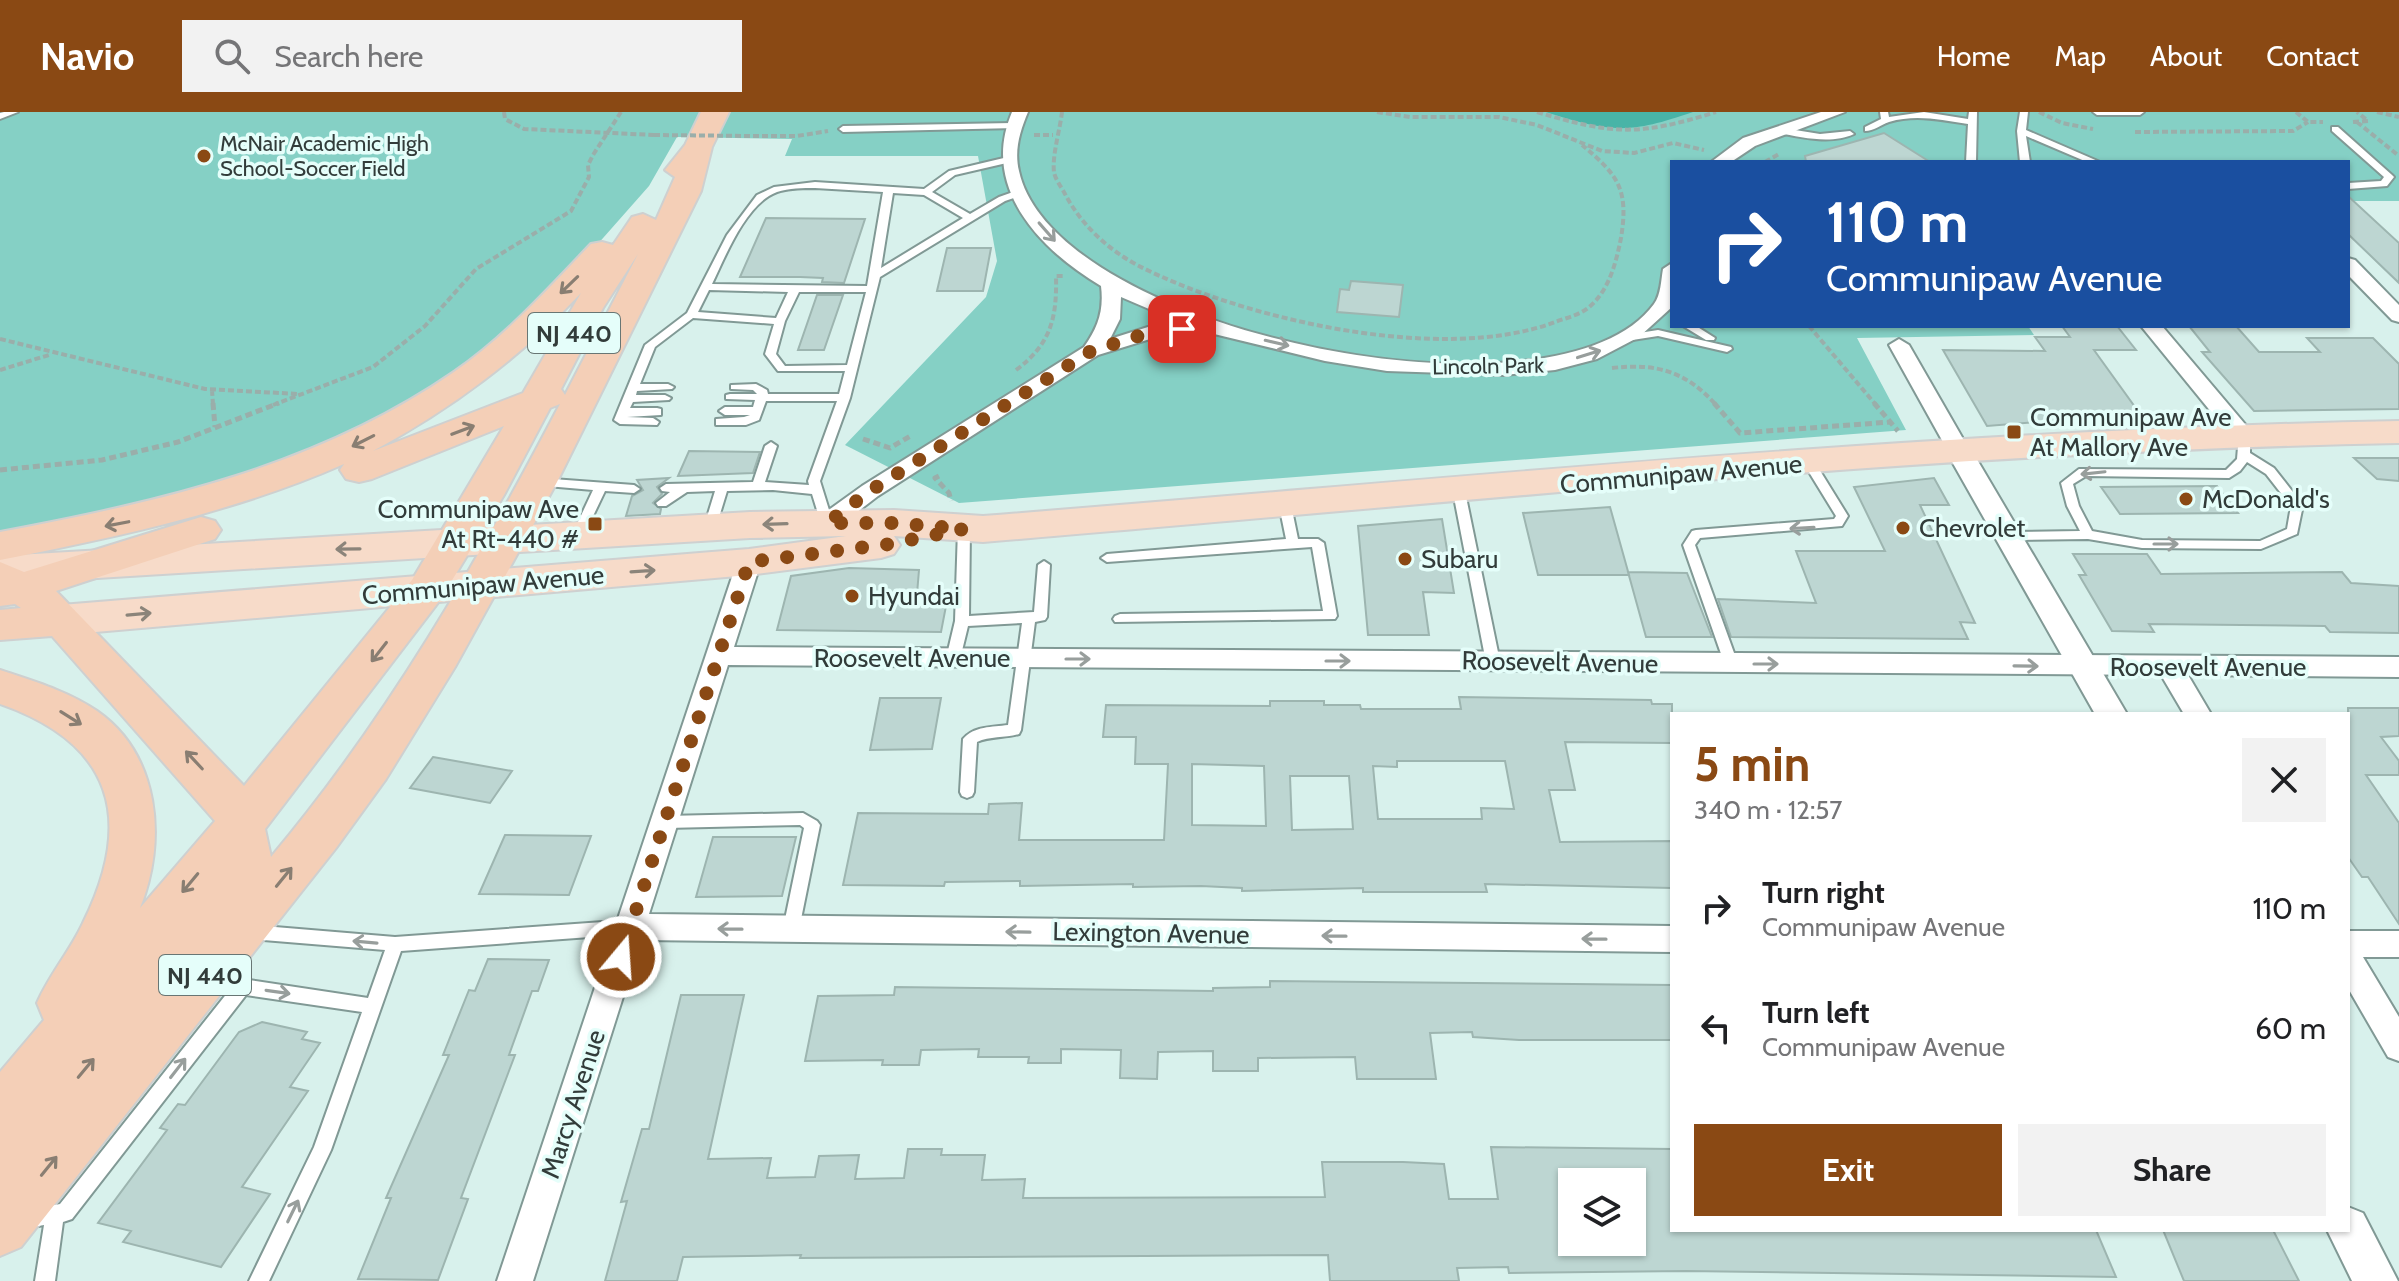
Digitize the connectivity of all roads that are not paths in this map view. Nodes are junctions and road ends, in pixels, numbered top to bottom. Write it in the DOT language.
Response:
graph roads {
  1 [pos="14,112"];
  2 [pos="715,112"];
  3 [pos="1837,112"];
  4 [pos="2024,112"];
  5 [pos="2097,112"];
  6 [pos="2140,112"];
  7 [pos="0,116"];
  8 [pos="1885,116"];
  9 [pos="1973,117"];
  10 [pos="1016,119"];
  11 [pos="843,129"];
  12 [pos="1868,129"];
  13 [pos="2335,129"];
  14 [pos="1777,130"];
  15 [pos="2021,131"];
  16 [pos="1850,134"];
  17 [pos="698,147"];
  18 [pos="1724,158"];
  19 [pos="1008,160"];
  20 [pos="1971,160"];
  21 [pos="2025,160"];
  22 [pos="2090,160"];
  23 [pos="2350,186"];
  24 [pos="664,191"];
  25 [pos="888,192"];
  26 [pos="926,192"];
  27 [pos="1019,193"];
  28 [pos="971,219"];
  29 [pos="2350,266"];
  30 [pos="875,276"];
  31 [pos="1102,278"];
  32 [pos="706,287"];
  33 [pos="795,289"];
  34 [pos="869,289"];
  35 [pos="1669,306"];
  36 [pos="691,315"];
  37 [pos="2399,316"];
  38 [pos="780,321"];
  39 [pos="1213,328"];
  40 [pos="1691,328"];
  41 [pos="2153,328"];
  42 [pos="1626,338"];
  43 [pos="1899,345"];
  44 [pos="1091,351"];
  45 [pos="851,368"];
  46 [pos="591,377"];
  47 [pos="732,392"];
  48 [pos="631,393"];
  49 [pos="666,393"];
  50 [pos="762,397"];
  51 [pos="844,398"];
  52 [pos="539,400"];
  53 [pos="722,416"];
  54 [pos="655,417"];
  55 [pos="2399,432"];
  56 [pos="2244,445"];
  57 [pos="771,446"];
  58 [pos="1959,451"];
  59 [pos="1810,464"];
  60 [pos="538,482"];
  61 [pos="667,485"];
  62 [pos="758,486"];
  63 [pos="601,487"];
  64 [pos="722,487"];
  65 [pos="685,488"];
  66 [pos="1459,492"];
  67 [pos="662,503"];
  68 [pos="630,504"];
  69 [pos="1285,505"];
  70 [pos="822,506"];
  71 [pos="958,518"];
  72 [pos="710,527"];
  73 [pos="2088,535"];
  74 [pos="2010,536"];
  75 [pos="577,537"];
  76 [pos="505,542"];
  77 [pos="1293,543"];
  78 [pos="453,545"];
  79 [pos="0,546"];
  80 [pos="1107,558"];
  81 [pos="749,562"];
  82 [pos="101,563"];
  83 [pos="1044,565"];
  84 [pos="6,582"];
  85 [pos="482,584"];
  86 [pos="426,590"];
  87 [pos="1029,619"];
  88 [pos="1120,619"];
  89 [pos="61,620"];
  90 [pos="962,621"];
  91 [pos="0,625"];
  92 [pos="720,656"];
  93 [pos="1021,658"];
  94 [pos="953,659"];
  95 [pos="1493,662"];
  96 [pos="1731,664"];
  97 [pos="2086,666"];
  98 [pos="2169,666"];
  99 [pos="2399,667"];
  100 [pos="0,687"];
  101 [pos="2110,712"];
  102 [pos="2197,712"];
  103 [pos="967,792"];
  104 [pos="666,822"];
  105 [pos="240,823"];
  106 [pos="631,927"];
  107 [pos="791,929"];
  108 [pos="241,931"];
  109 [pos="1670,939"];
  110 [pos="395,944"];
  111 [pos="2350,944"];
  112 [pos="2399,944"];
  113 [pos="2350,963"];
  114 [pos="221,984"];
  115 [pos="373,1006"];
  116 [pos="2399,1046"];
  117 [pos="0,1085"];
  118 [pos="0,1114"];
  119 [pos="0,1172"];
  120 [pos="55,1214"];
  121 [pos="2,1224"];
  122 [pos="2350,1232"];
  123 [pos="45,1281"];
  124 [pos="259,1281"];
  125 [pos="515,1281"];
  126 [pos="2376,1281"];
  1 -- 7 [label="lane"];
  2 -- 17 [label="highway"];
  3 -- 14 [label="street"];
  4 -- 15 [label="lane"];
  5 -- 6 [label="lane"];
  8 -- 9 [label="lane"];
  8 -- 12 [label="lane"];
  9 -- 20 [label="lane"];
  10 -- 11 [label="lane"];
  10 -- 19 [label="street, Lincoln Park"];
  13 -- 23 [label="lane"];
  14 -- 16 [label="lane"];
  14 -- 18 [label="street"];
  15 -- 21 [label="lane"];
  15 -- 22 [label="lane"];
  17 -- 24 [label="highway"];
  17 -- 46 [label="highway"];
  19 -- 26 [label="lane"];
  19 -- 27 [label="street, Lincoln Park"];
  24 -- 52 [label="highway, NJ 440"];
  24 -- 79 [label="highway, one-way"];
  25 -- 26 [label="lane"];
  25 -- 30 [label="lane"];
  25 -- 32 [label="lane"];
  26 -- 28 [label="lane"];
  27 -- 28 [label="lane"];
  27 -- 31 [label="street, Lincoln Park, one-way"];
  28 -- 30 [label="lane"];
  29 -- 37 [label="street"];
  30 -- 34 [label="lane"];
  31 -- 39 [label="street, Lincoln Park"];
  31 -- 44 [label="street, Lincoln Park"];
  32 -- 33 [label="lane"];
  32 -- 36 [label="lane"];
  33 -- 34 [label="lane"];
  33 -- 38 [label="lane"];
  34 -- 45 [label="lane"];
  35 -- 42 [label="street, Lincoln Park"];
  36 -- 38 [label="lane"];
  36 -- 48 [label="lane"];
  38 -- 45 [label="lane"];
  39 -- 42 [label="street, Lincoln Park, one-way"];
  39 -- 44 [label="street, Lincoln Park"];
  40 -- 42 [label="lane"];
  41 -- 56 [label="street"];
  43 -- 58 [label="street"];
  44 -- 70 [label="street, Lincoln Park"];
  45 -- 51 [label="lane"];
  46 -- 52 [label="highway"];
  46 -- 60 [label="highway, NJ 440"];
  47 -- 50 [label="lane"];
  48 -- 49 [label="lane"];
  48 -- 54 [label="lane"];
  50 -- 51 [label="lane"];
  50 -- 53 [label="lane"];
  51 -- 70 [label="lane"];
  52 -- 78 [label="highway, NJ 440"];
  82 -- 52 [label="highway, one-way"];
  55 -- 56 [label="main road, Communipaw Avenue"];
  56 -- 58 [label="main road, Communipaw Avenue"];
  56 -- 73 [label="lane, one-way"];
  73 -- 56 [label="lane, one-way"];
  57 -- 62 [label="lane"];
  58 -- 59 [label="main road, Communipaw Avenue"];
  58 -- 74 [label="street"];
  59 -- 66 [label="main road, Communipaw Avenue"];
  59 -- 96 [label="lane, one-way"];
  60 -- 63 [label="lane"];
  60 -- 76 [label="highway, NJ 440"];
  61 -- 65 [label="lane"];
  62 -- 64 [label="lane"];
  62 -- 70 [label="lane"];
  63 -- 68 [label="lane"];
  63 -- 75 [label="lane"];
  64 -- 65 [label="lane"];
  64 -- 72 [label="lane"];
  65 -- 67 [label="lane"];
  66 -- 69 [label="main road, Communipaw Avenue"];
  66 -- 95 [label="lane"];
  69 -- 71 [label="main road, Communipaw Avenue"];
  69 -- 77 [label="lane"];
  70 -- 71 [label="main road, Communipaw Avenue"];
  70 -- 72 [label="main road, Communipaw Avenue, one-way"];
  71 -- 81 [label="main road, Communipaw Avenue"];
  71 -- 90 [label="lane"];
  72 -- 75 [label="main road, Communipaw Avenue"];
  73 -- 74 [label="lane"];
  74 -- 97 [label="street"];
  75 -- 76 [label="main road, Communipaw Avenue"];
  76 -- 78 [label="main road, Communipaw Avenue"];
  76 -- 85 [label="highway, NJ 440"];
  77 -- 80 [label="lane"];
  77 -- 88 [label="lane"];
  78 -- 82 [label="main road, Communipaw Avenue, one-way"];
  78 -- 86 [label="highway, NJ 440"];
  85 -- 81 [label="main road, Communipaw Avenue, one-way"];
  81 -- 92 [label="street, Marcy Avenue"];
  82 -- 84 [label="highway"];
  83 -- 87 [label="lane"];
  84 -- 89 [label="highway"];
  85 -- 86 [label="main road, Communipaw Avenue"];
  108 -- 85 [label="highway, NJ 440, one-way"];
  89 -- 86 [label="main road, Communipaw Avenue, one-way"];
  86 -- 105 [label="highway, NJ 440, one-way"];
  87 -- 90 [label="lane"];
  87 -- 93 [label="lane"];
  89 -- 91 [label="highway, Communipaw Avenue"];
  105 -- 89 [label="highway, one-way"];
  90 -- 94 [label="lane"];
  92 -- 94 [label="street, Roosevelt Avenue"];
  92 -- 104 [label="street, Marcy Avenue"];
  93 -- 94 [label="street, Roosevelt Avenue"];
  93 -- 95 [label="street, Roosevelt Avenue, one-way"];
  93 -- 103 [label="lane"];
  95 -- 96 [label="street, Roosevelt Avenue"];
  96 -- 97 [label="street, Roosevelt Avenue, one-way"];
  97 -- 98 [label="street, Roosevelt Avenue"];
  97 -- 101 [label="street"];
  98 -- 99 [label="street, Roosevelt Avenue"];
  98 -- 102 [label="street"];
  100 -- 117 [label="highway, one-way"];
  104 -- 106 [label="street, Marcy Avenue"];
  104 -- 107 [label="lane"];
  105 -- 118 [label="highway, NJ 440, one-way"];
  119 -- 105 [label="highway, one-way"];
  107 -- 106 [label="street, Lexington Avenue, one-way"];
  106 -- 110 [label="lane"];
  106 -- 125 [label="street, Marcy Avenue"];
  109 -- 107 [label="street, Lexington Avenue, one-way"];
  110 -- 108 [label="lane, one-way"];
  108 -- 114 [label="highway, NJ 440"];
  110 -- 115 [label="lane"];
  111 -- 112 [label="street"];
  113 -- 116 [label="street"];
  114 -- 115 [label="lane, one-way"];
  120 -- 114 [label="lane, one-way"];
  121 -- 114 [label="highway, NJ 440, one-way"];
  124 -- 115 [label="lane, one-way"];
  120 -- 121 [label="lane"];
  120 -- 123 [label="lane"];
  122 -- 126 [label="street"];
}
